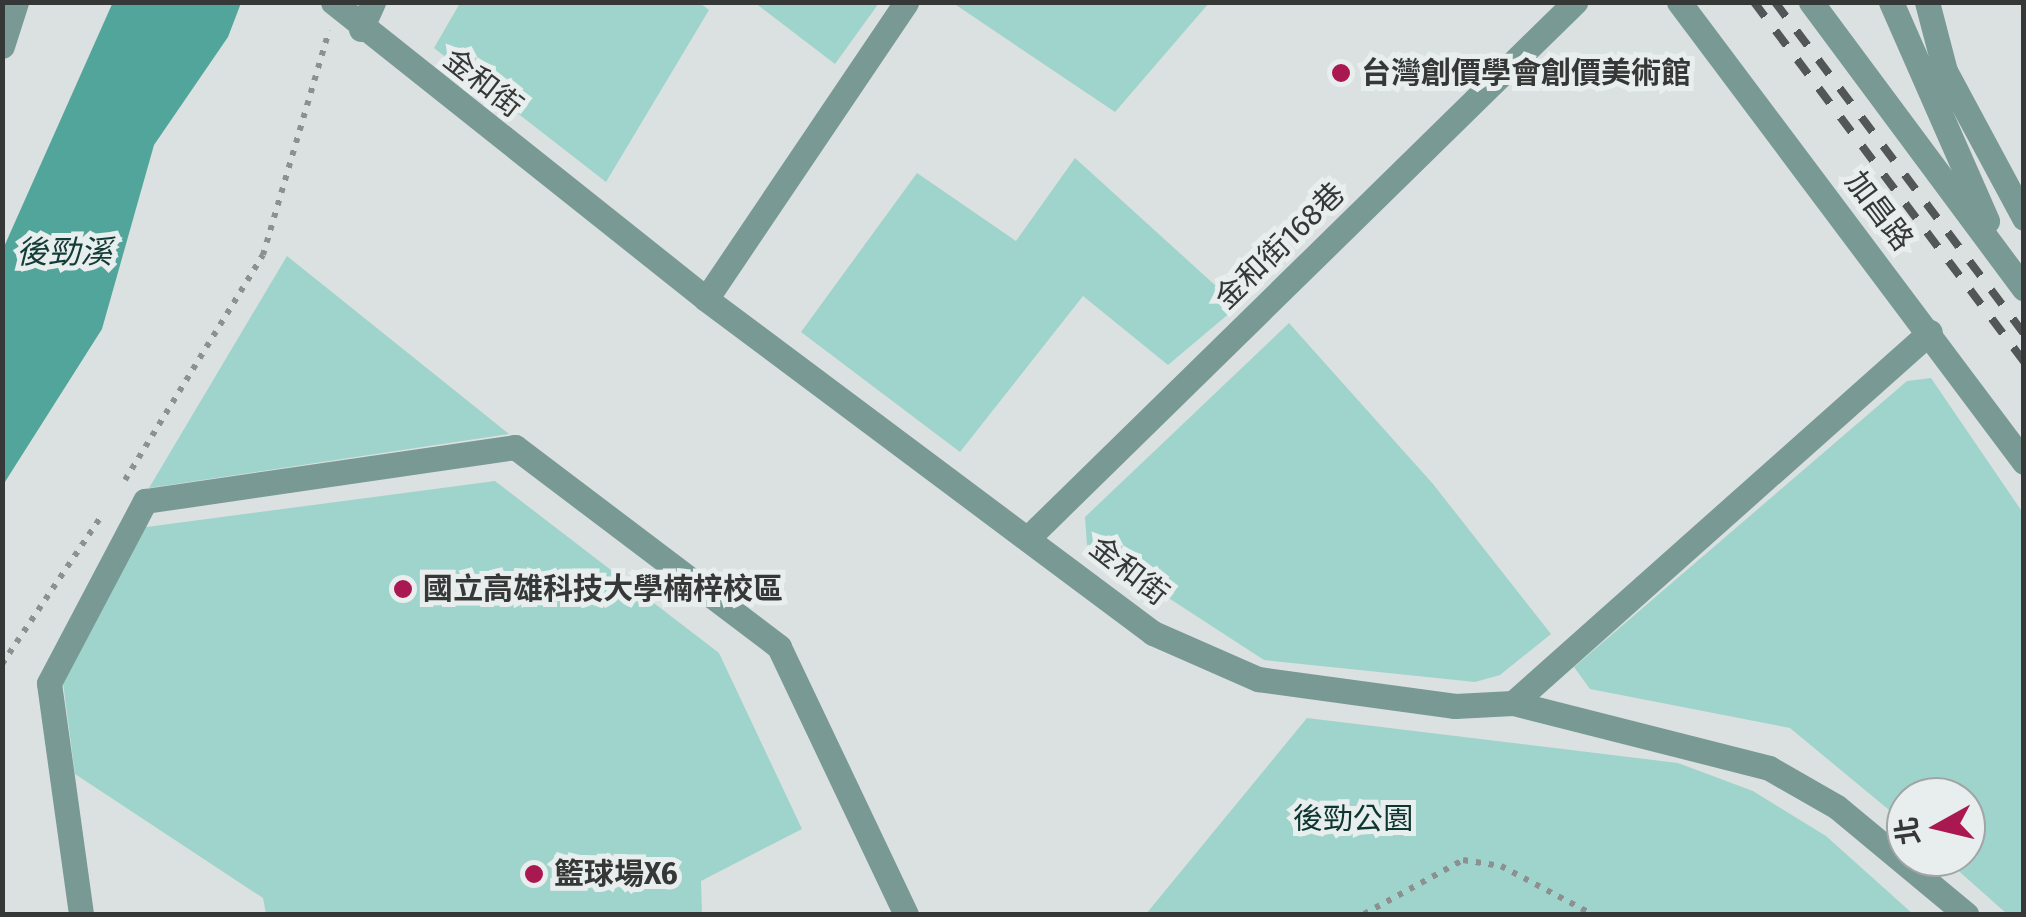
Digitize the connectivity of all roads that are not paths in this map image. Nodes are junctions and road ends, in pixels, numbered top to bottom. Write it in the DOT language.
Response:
graph roads {
  1 [pos="16,2"];
  2 [pos="373,2"];
  3 [pos="906,2"];
  4 [pos="1575,2"];
  5 [pos="1679,2"];
  6 [pos="1703,2"];
  7 [pos="1811,2"];
  8 [pos="1890,2"];
  9 [pos="1927,2"];
  10 [pos="334,3"];
  11 [pos="362,29"];
  12 [pos="2,46"];
  13 [pos="1736,76"];
  14 [pos="2024,218"];
  15 [pos="2006,262"];
  16 [pos="2024,289"];
  17 [pos="706,299"];
  18 [pos="1930,332"];
  19 [pos="2024,462"];
  20 [pos="1031,535"];
  21 [pos="1512,702"];
  22 [pos="81,914"];
  23 [pos="906,914"];
  24 [pos="1966,914"];
  1 -- 12 [label="street"];
  2 -- 11 [label="street"];
  3 -- 17 [label="street"];
  4 -- 20 [label="street, 金和街168巷"];
  5 -- 13 [label="street, 加昌路"];
  6 -- 13 [label="street"];
  7 -- 15 [label="street"];
  8 -- 15 [label="street"];
  9 -- 14 [label="street"];
  10 -- 11 [label="street, 金和街"];
  11 -- 17 [label="street, 金和街"];
  13 -- 18 [label="street, 加昌路"];
  15 -- 16 [label="street"];
  17 -- 20 [label="street, 金和街"];
  18 -- 19 [label="street, 加昌路"];
  18 -- 21 [label="street"];
  20 -- 21 [label="street, 金和街"];
  21 -- 24 [label="street, 金和街"];
  22 -- 23 [label="street"];
}
